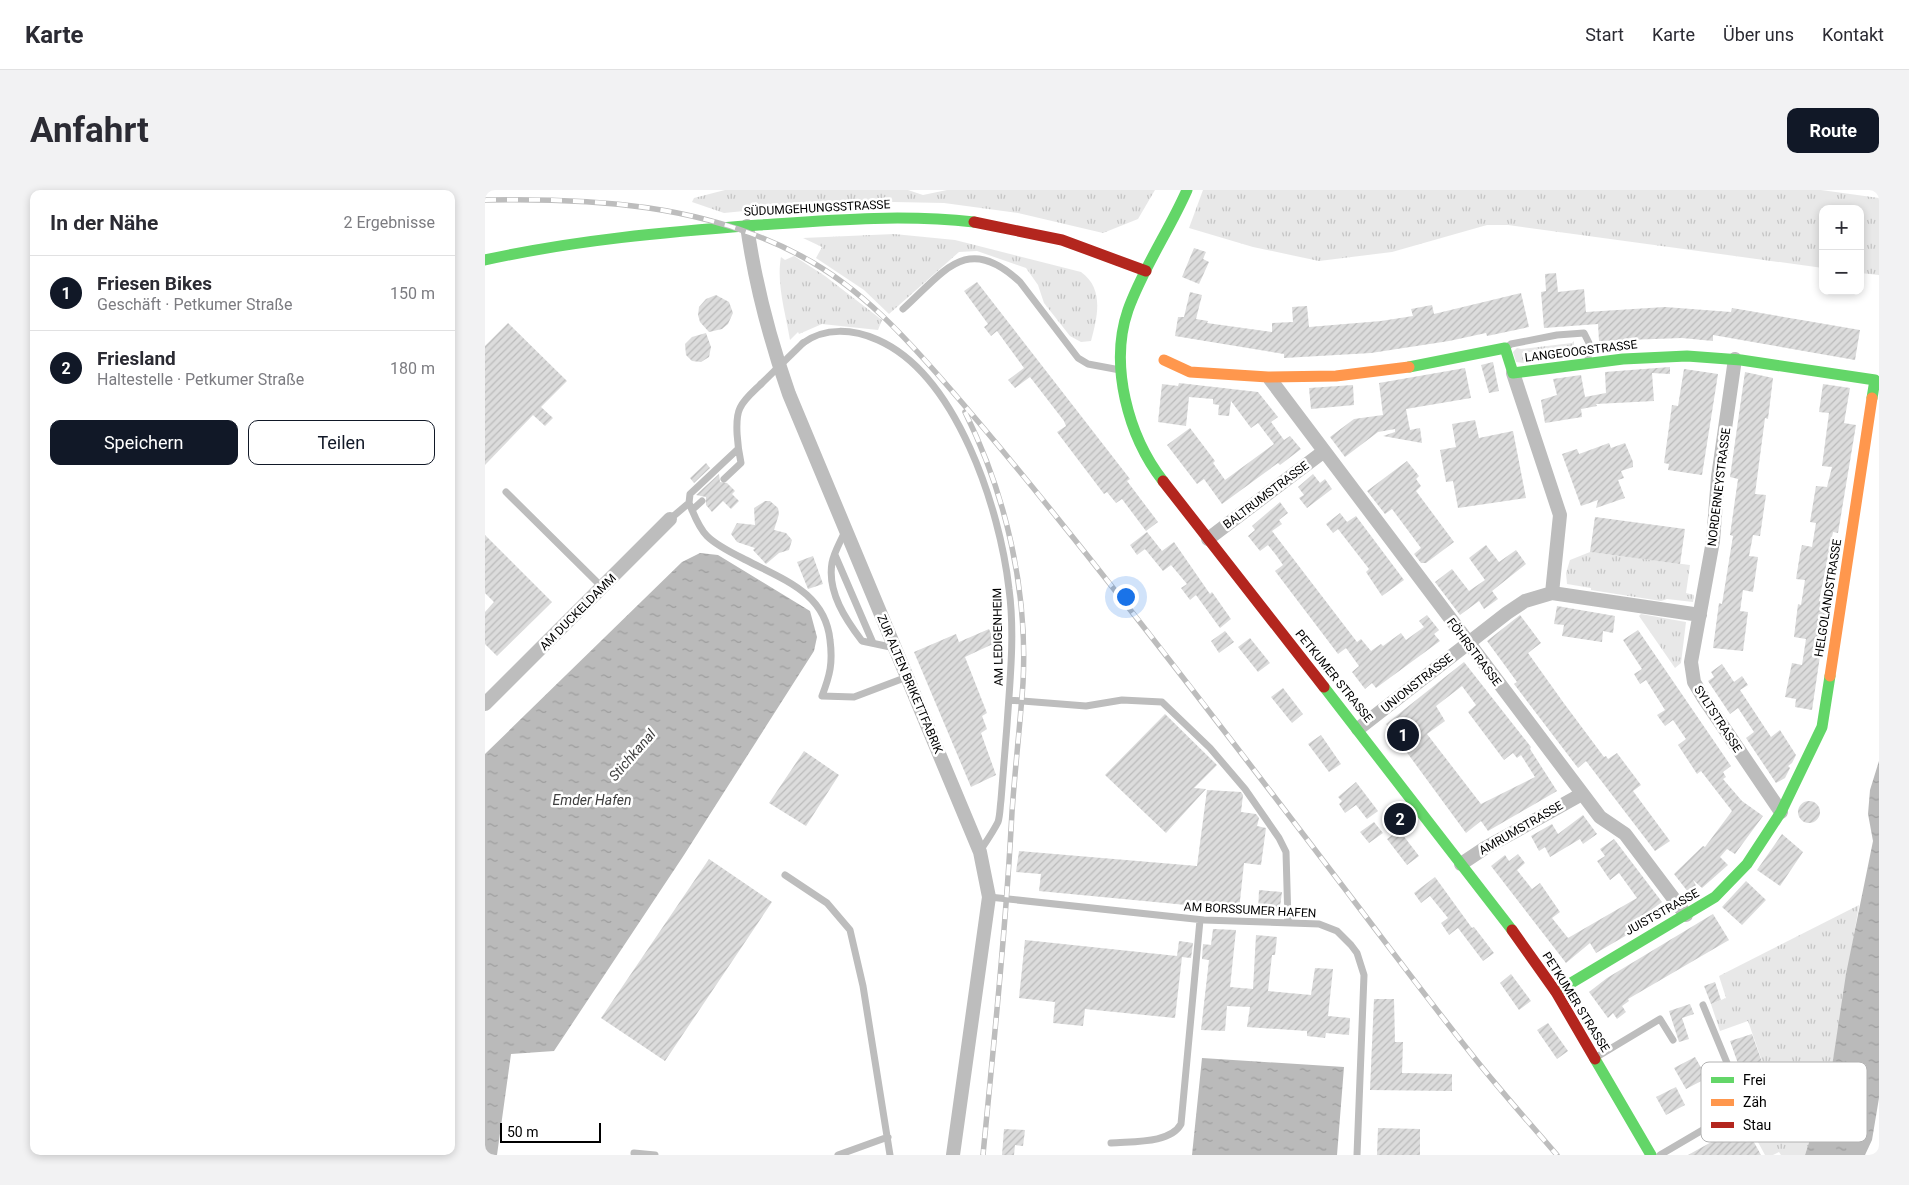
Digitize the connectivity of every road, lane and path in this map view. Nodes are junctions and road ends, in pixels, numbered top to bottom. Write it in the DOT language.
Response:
graph roads {
  1 [pos="1187,190"];
  2 [pos="747,226"];
  3 [pos="485,260"];
  4 [pos="1146,272"];
  5 [pos="903,309"];
  6 [pos="1505,348"];
  7 [pos="1735,359"];
  8 [pos="1164,360"];
  9 [pos="1588,362"];
  10 [pos="1121,370"];
  11 [pos="1513,374"];
  12 [pos="1270,379"];
  13 [pos="1875,380"];
  14 [pos="738,448"];
  15 [pos="1323,452"];
  16 [pos="724,479"];
  17 [pos="506,492"];
  18 [pos="702,501"];
  19 [pos="690,506"];
  20 [pos="671,519"];
  21 [pos="846,529"];
  22 [pos="1208,539"];
  23 [pos="835,555"];
  24 [pos="602,587"];
  25 [pos="1552,592"];
  26 [pos="1700,614"];
  27 [pos="873,643"];
  28 [pos="1467,644"];
  29 [pos="895,648"];
  30 [pos="907,677"];
  31 [pos="1009,700"];
  32 [pos="485,704"];
  33 [pos="1358,729"];
  34 [pos="1582,794"];
  35 [pos="1781,812"];
  36 [pos="980,852"];
  37 [pos="1461,864"];
  38 [pos="785,875"];
  39 [pos="989,897"];
  40 [pos="1686,915"];
  41 [pos="1200,920"];
  42 [pos="1288,922"];
  43 [pos="1556,992"];
  44 [pos="1703,1005"];
  45 [pos="1673,1040"];
  46 [pos="1594,1058"];
  47 [pos="1727,1062"];
  48 [pos="1701,1131"];
  49 [pos="888,1137"];
  50 [pos="1111,1144"];
  51 [pos="634,1153"];
  52 [pos="655,1155"];
  53 [pos="838,1155"];
  54 [pos="890,1155"];
  55 [pos="953,1155"];
  56 [pos="1357,1155"];
  57 [pos="1651,1155"];
  58 [pos="1660,1155"];
  1 -- 4 [label="main road, PETKUMER STRASSE"];
  2 -- 3 [label="main road, SÜDUMGEHUNGSSTRASSE"];
  2 -- 4 [label="main road, SÜDUMGEHUNGSSTRASSE"];
  2 -- 21 [label="street, ZUR ALTEN BRIKETTFABRIK"];
  4 -- 10 [label="main road, PETKUMER STRASSE"];
  5 -- 10 [label="lane"];
  6 -- 9 [label="lane"];
  6 -- 11 [label="main road, LANGEOOGSTRASSE"];
  6 -- 12 [label="main road, LANGEOOGSTRASSE"];
  7 -- 9 [label="main road, LANGEOOGSTRASSE"];
  7 -- 13 [label="main road, LANGEOOGSTRASSE"];
  7 -- 26 [label="street, NORDERNEYSTRASSE"];
  8 -- 12 [label="main road, LANGEOOGSTRASSE"];
  9 -- 11 [label="main road, LANGEOOGSTRASSE"];
  10 -- 22 [label="main road, PETKUMER STRASSE"];
  11 -- 25 [label="street"];
  12 -- 15 [label="street, FÖHRSTRASSE"];
  13 -- 35 [label="main road, HELGOLANDSTRASSE"];
  14 -- 16 [label="lane, AM LEDIGENHEIM"];
  14 -- 19 [label="lane"];
  14 -- 31 [label="lane, AM LEDIGENHEIM, bridge"];
  15 -- 22 [label="street, BALTRUMSTRASSE"];
  15 -- 28 [label="street, FÖHRSTRASSE"];
  17 -- 24 [label="lane"];
  18 -- 19 [label="lane"];
  19 -- 20 [label="lane"];
  19 -- 30 [label="lane"];
  20 -- 24 [label="street, AM DUCKELDAMM"];
  21 -- 23 [label="lane"];
  21 -- 29 [label="street, ZUR ALTEN BRIKETTFABRIK"];
  22 -- 33 [label="main road, PETKUMER STRASSE"];
  23 -- 27 [label="lane"];
  23 -- 27 [label="lane"];
  24 -- 32 [label="street, AM DUCKELDAMM"];
  25 -- 26 [label="street, UNIONSTRASSE"];
  25 -- 28 [label="street, UNIONSTRASSE"];
  26 -- 35 [label="street, SYLTSTRASSE"];
  27 -- 29 [label="lane"];
  28 -- 33 [label="street, UNIONSTRASSE"];
  28 -- 34 [label="street, FÖHRSTRASSE"];
  29 -- 30 [label="street, ZUR ALTEN BRIKETTFABRIK"];
  30 -- 36 [label="street, ZUR ALTEN BRIKETTFABRIK"];
  31 -- 36 [label="lane, AM LEDIGENHEIM"];
  31 -- 42 [label="lane"];
  33 -- 37 [label="main road, PETKUMER STRASSE"];
  34 -- 37 [label="street, AMRUMSTRASSE"];
  34 -- 40 [label="street, FÖHRSTRASSE"];
  35 -- 40 [label="main road, JUISTSTRASSE"];
  36 -- 39 [label="street, ZUR ALTEN BRIKETTFABRIK"];
  37 -- 43 [label="main road, PETKUMER STRASSE"];
  38 -- 49 [label="lane"];
  39 -- 41 [label="lane, AM BORSSUMER HAFEN"];
  39 -- 55 [label="street, ZUR ALTEN BRIKETTFABRIK"];
  40 -- 43 [label="main road, JUISTSTRASSE"];
  41 -- 42 [label="lane, AM BORSSUMER HAFEN"];
  41 -- 50 [label="lane"];
  42 -- 56 [label="lane, AM BORSSUMER HAFEN"];
  43 -- 46 [label="main road, PETKUMER STRASSE"];
  44 -- 47 [label="lane"];
  45 -- 46 [label="lane"];
  46 -- 57 [label="main road, PETKUMER STRASSE"];
  48 -- 58 [label="lane"];
  49 -- 53 [label="lane"];
  49 -- 54 [label="lane"];
  51 -- 52 [label="lane"];
}
